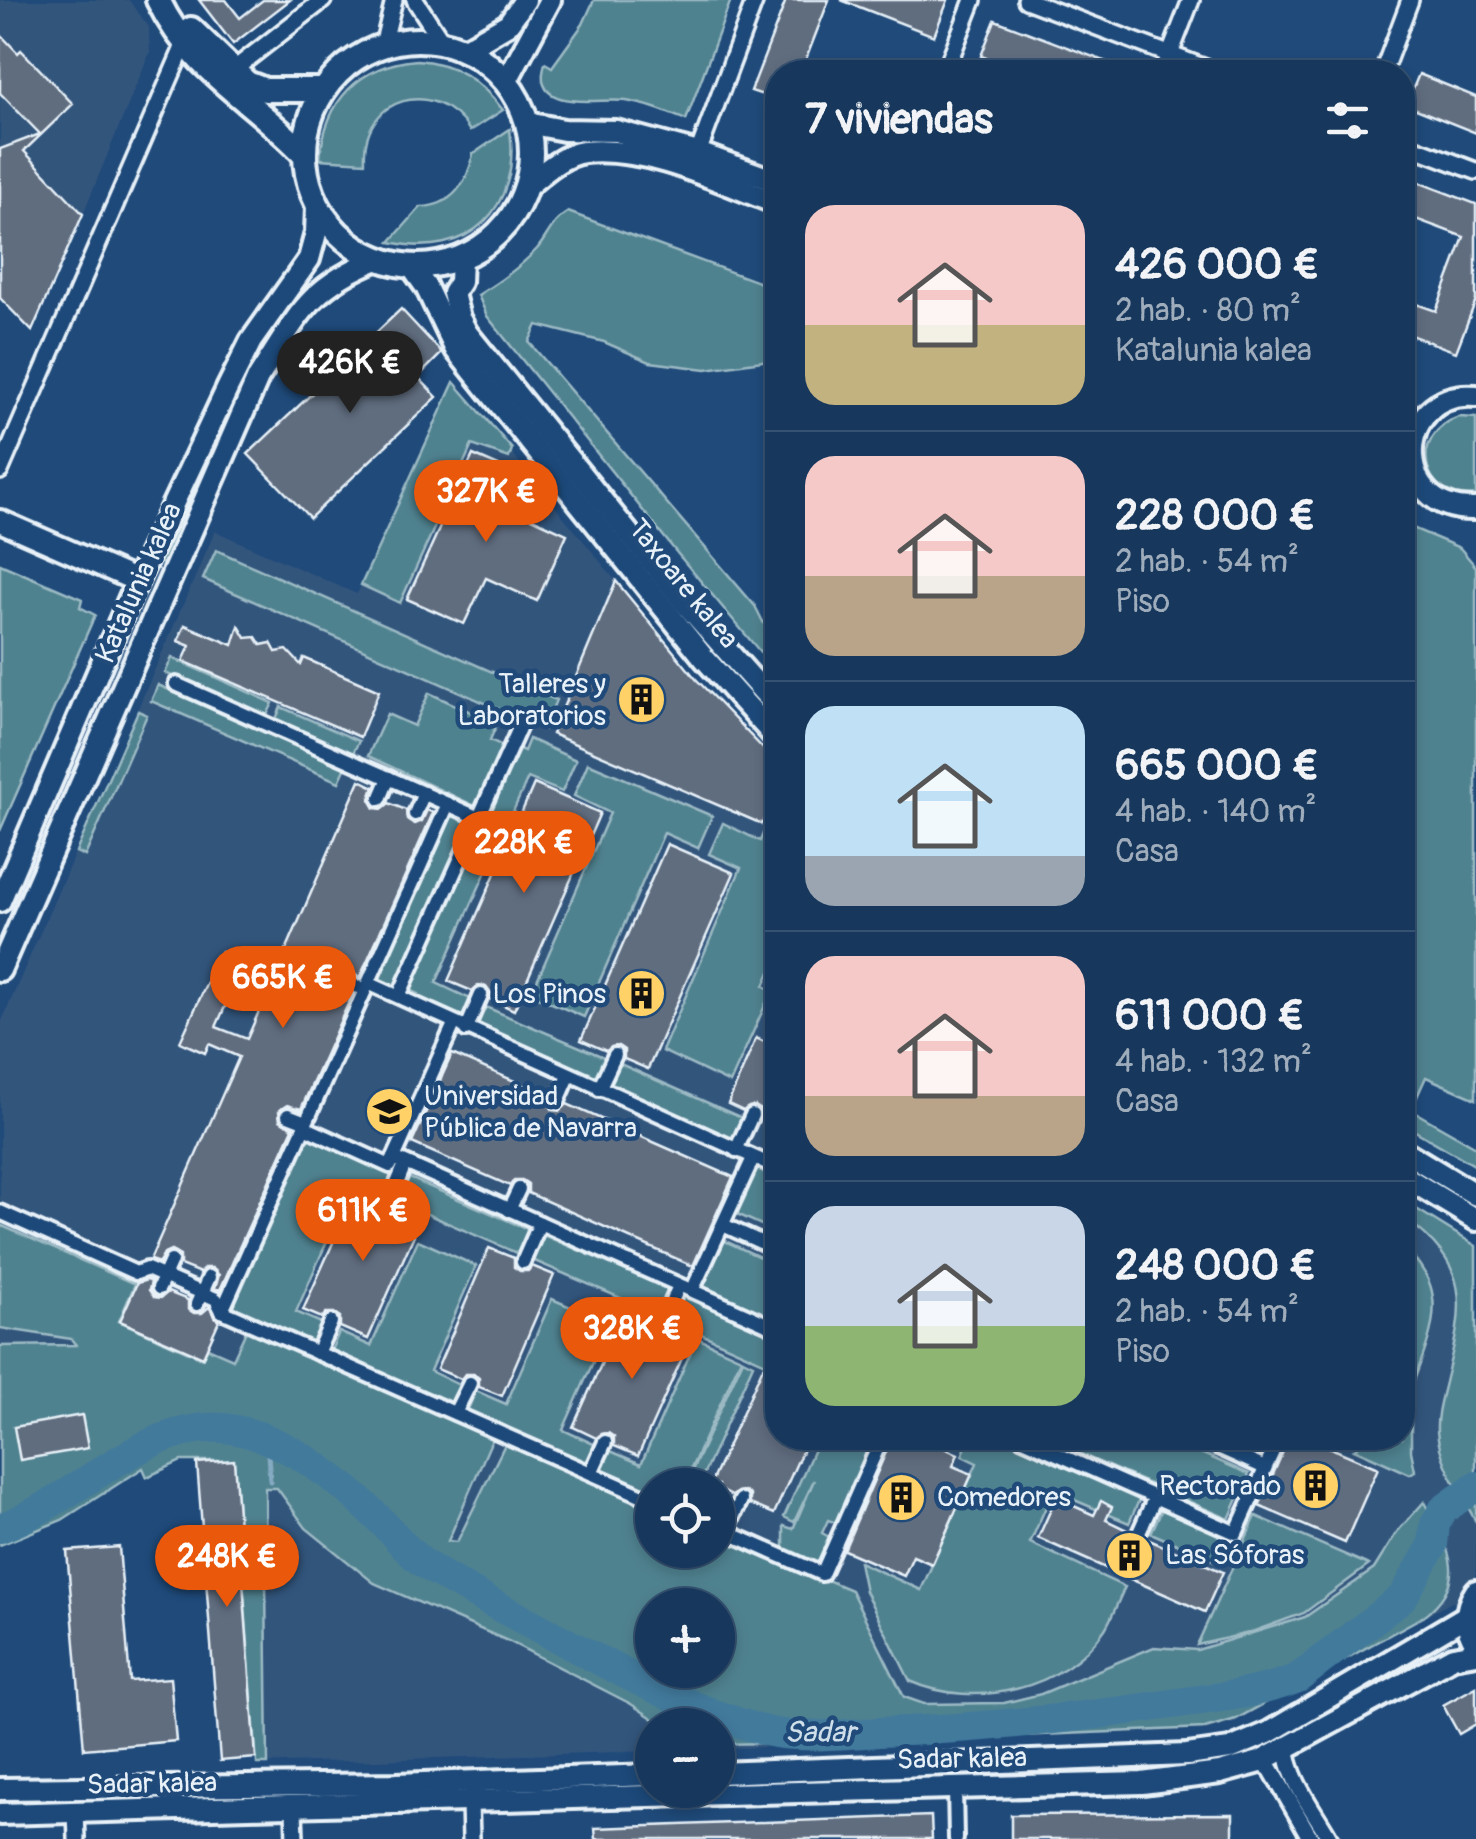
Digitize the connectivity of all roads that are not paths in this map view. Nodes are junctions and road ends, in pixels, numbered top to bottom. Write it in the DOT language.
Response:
graph roads {
  1 [pos="161,0"];
  2 [pos="394,0"];
  3 [pos="415,0"];
  4 [pos="525,0"];
  5 [pos="550,0"];
  6 [pos="755,0"];
  7 [pos="972,0"];
  8 [pos="1026,0"];
  9 [pos="1191,0"];
  10 [pos="1410,0"];
  11 [pos="314,3"];
  12 [pos="185,43"];
  13 [pos="383,46"];
  14 [pos="454,46"];
  15 [pos="1170,55"];
  16 [pos="950,60"];
  17 [pos="1168,60"];
  18 [pos="1184,60"];
  19 [pos="1387,60"];
  20 [pos="232,71"];
  21 [pos="506,82"];
  22 [pos="324,90"];
  23 [pos="527,123"];
  24 [pos="1415,148"];
  25 [pos="698,153"];
  26 [pos="304,154"];
  27 [pos="1476,171"];
  28 [pos="765,177"];
  29 [pos="526,188"];
  30 [pos="765,199"];
  31 [pos="317,206"];
  32 [pos="461,258"];
  33 [pos="378,259"];
  34 [pos="411,266"];
  35 [pos="1473,391"];
  36 [pos="1415,417"];
  37 [pos="0,471"];
  38 [pos="1415,473"];
  39 [pos="1475,510"];
  40 [pos="0,521"];
  41 [pos="137,581"];
  42 [pos="176,684"];
  43 [pos="765,693"];
  44 [pos="520,726"];
  45 [pos="765,726"];
  46 [pos="389,778"];
  47 [pos="424,793"];
  48 [pos="380,799"];
  49 [pos="448,804"];
  50 [pos="415,814"];
  51 [pos="479,818"];
  52 [pos="0,901"];
  53 [pos="0,970"];
  54 [pos="346,982"];
  55 [pos="367,986"];
  56 [pos="399,996"];
  57 [pos="481,996"];
  58 [pos="460,1027"];
  59 [pos="616,1055"];
  60 [pos="569,1076"];
  61 [pos="599,1089"];
  62 [pos="558,1100"];
  63 [pos="288,1114"];
  64 [pos="752,1114"];
  65 [pos="305,1125"];
  66 [pos="736,1150"];
  67 [pos="753,1158"];
  68 [pos="1415,1158"];
  69 [pos="400,1161"];
  70 [pos="765,1163"];
  71 [pos="1415,1183"];
  72 [pos="519,1190"];
  73 [pos="1476,1195"];
  74 [pos="388,1203"];
  75 [pos="509,1210"];
  76 [pos="0,1212"];
  77 [pos="1476,1220"];
  78 [pos="540,1224"];
  79 [pos="723,1226"];
  80 [pos="765,1244"];
  81 [pos="172,1261"];
  82 [pos="523,1262"];
  83 [pos="209,1277"];
  84 [pos="162,1282"];
  85 [pos="685,1288"];
  86 [pos="200,1299"];
  87 [pos="222,1311"];
  88 [pos="331,1322"];
  89 [pos="662,1323"];
  90 [pos="765,1323"];
  91 [pos="317,1352"];
  92 [pos="470,1383"];
  93 [pos="455,1413"];
  94 [pos="605,1442"];
  95 [pos="877,1450"];
  96 [pos="1048,1450"];
  97 [pos="1225,1450"];
  98 [pos="1273,1450"];
  99 [pos="1265,1468"];
  100 [pos="591,1472"];
  101 [pos="635,1492"];
  102 [pos="1155,1497"];
  103 [pos="741,1500"];
  104 [pos="735,1509"];
  105 [pos="1138,1534"];
  106 [pos="735,1536"];
  107 [pos="1476,1591"];
  108 [pos="1466,1616"];
  109 [pos="1476,1644"];
  110 [pos="1476,1653"];
  111 [pos="1287,1748"];
  112 [pos="1260,1762"];
  113 [pos="735,1772"];
  114 [pos="635,1776"];
  115 [pos="955,1786"];
  116 [pos="0,1789"];
  117 [pos="470,1802"];
  118 [pos="294,1808"];
  119 [pos="76,1812"];
  120 [pos="0,1814"];
  121 [pos="77,1839"];
  122 [pos="296,1839"];
  123 [pos="472,1839"];
  124 [pos="956,1839"];
  125 [pos="1311,1839"];
  126 [pos="1330,1839"];
  1 -- 12 [label="main road"];
  1 -- 20 [label="main road"];
  2 -- 13 [label="street"];
  3 -- 14 [label="street"];
  4 -- 14 [label="street"];
  5 -- 21 [label="street"];
  6 -- 25 [label="street"];
  7 -- 16 [label="street"];
  8 -- 15 [label="street"];
  9 -- 15 [label="street"];
  10 -- 19 [label="street"];
  11 -- 20 [label="street"];
  12 -- 26 [label="main road"];
  12 -- 37 [label="street"];
  13 -- 14 [label="main road"];
  13 -- 22 [label="main road"];
  14 -- 21 [label="main road"];
  15 -- 17 [label="street"];
  15 -- 18 [label="street"];
  20 -- 22 [label="main road"];
  21 -- 23 [label="main road"];
  22 -- 26 [label="main road"];
  23 -- 25 [label="street"];
  23 -- 29 [label="main road"];
  24 -- 27 [label="street"];
  25 -- 28 [label="street"];
  26 -- 31 [label="main road"];
  29 -- 30 [label="street"];
  29 -- 32 [label="main road"];
  31 -- 33 [label="main road"];
  31 -- 41 [label="street, Katalunia kalea"];
  32 -- 34 [label="main road"];
  32 -- 43 [label="street, Taxoare kalea"];
  33 -- 34 [label="main road"];
  33 -- 53 [label="street, Katalunia kalea"];
  34 -- 45 [label="street, Taxoare kalea"];
  35 -- 36 [label="street"];
  38 -- 39 [label="street"];
  40 -- 41 [label="street"];
  41 -- 52 [label="street, Katalunia kalea"];
  42 -- 46 [label="street"];
  44 -- 51 [label="street"];
  46 -- 47 [label="street"];
  46 -- 48 [label="street"];
  47 -- 49 [label="street"];
  47 -- 50 [label="street"];
  49 -- 51 [label="street"];
  49 -- 55 [label="street"];
  51 -- 56 [label="street"];
  54 -- 55 [label="street"];
  55 -- 56 [label="street"];
  55 -- 65 [label="street"];
  56 -- 58 [label="street"];
  57 -- 58 [label="street"];
  58 -- 60 [label="street"];
  58 -- 69 [label="street"];
  59 -- 61 [label="street"];
  60 -- 61 [label="street"];
  60 -- 62 [label="street"];
  61 -- 66 [label="street"];
  63 -- 65 [label="street"];
  64 -- 66 [label="street"];
  65 -- 69 [label="street"];
  65 -- 87 [label="street"];
  66 -- 67 [label="street"];
  67 -- 70 [label="street"];
  67 -- 79 [label="street"];
  68 -- 73 [label="street"];
  69 -- 74 [label="street"];
  69 -- 75 [label="street"];
  71 -- 77 [label="street"];
  72 -- 75 [label="street"];
  75 -- 78 [label="street"];
  76 -- 84 [label="street"];
  78 -- 82 [label="street"];
  78 -- 85 [label="street"];
  79 -- 80 [label="street"];
  79 -- 85 [label="street"];
  81 -- 84 [label="street"];
  83 -- 86 [label="street"];
  84 -- 86 [label="street"];
  85 -- 89 [label="street"];
  85 -- 90 [label="street"];
  86 -- 87 [label="street"];
  87 -- 91 [label="street"];
  88 -- 91 [label="street"];
  91 -- 93 [label="street"];
  92 -- 93 [label="street"];
  93 -- 100 [label="street"];
  94 -- 100 [label="street"];
  95 -- 106 [label="street"];
  96 -- 102 [label="street"];
  97 -- 99 [label="street"];
  98 -- 99 [label="street"];
  99 -- 102 [label="street"];
  100 -- 101 [label="street"];
  102 -- 105 [label="street"];
  103 -- 104 [label="street"];
  107 -- 108 [label="street"];
  108 -- 109 [label="street"];
  108 -- 113 [label="street, Sadar kalea"];
  110 -- 111 [label="street, Sadar kalea"];
  111 -- 112 [label="street, Sadar kalea"];
  111 -- 126 [label="street"];
  112 -- 115 [label="street, Sadar kalea"];
  112 -- 125 [label="street"];
  114 -- 116 [label="street, Sadar kalea"];
  115 -- 117 [label="street, Sadar kalea"];
  115 -- 124 [label="street"];
  117 -- 118 [label="street, Sadar kalea"];
  117 -- 123 [label="street"];
  118 -- 119 [label="street, Sadar kalea"];
  118 -- 122 [label="street"];
  119 -- 120 [label="street, Sadar kalea"];
  119 -- 121 [label="street"];
}
